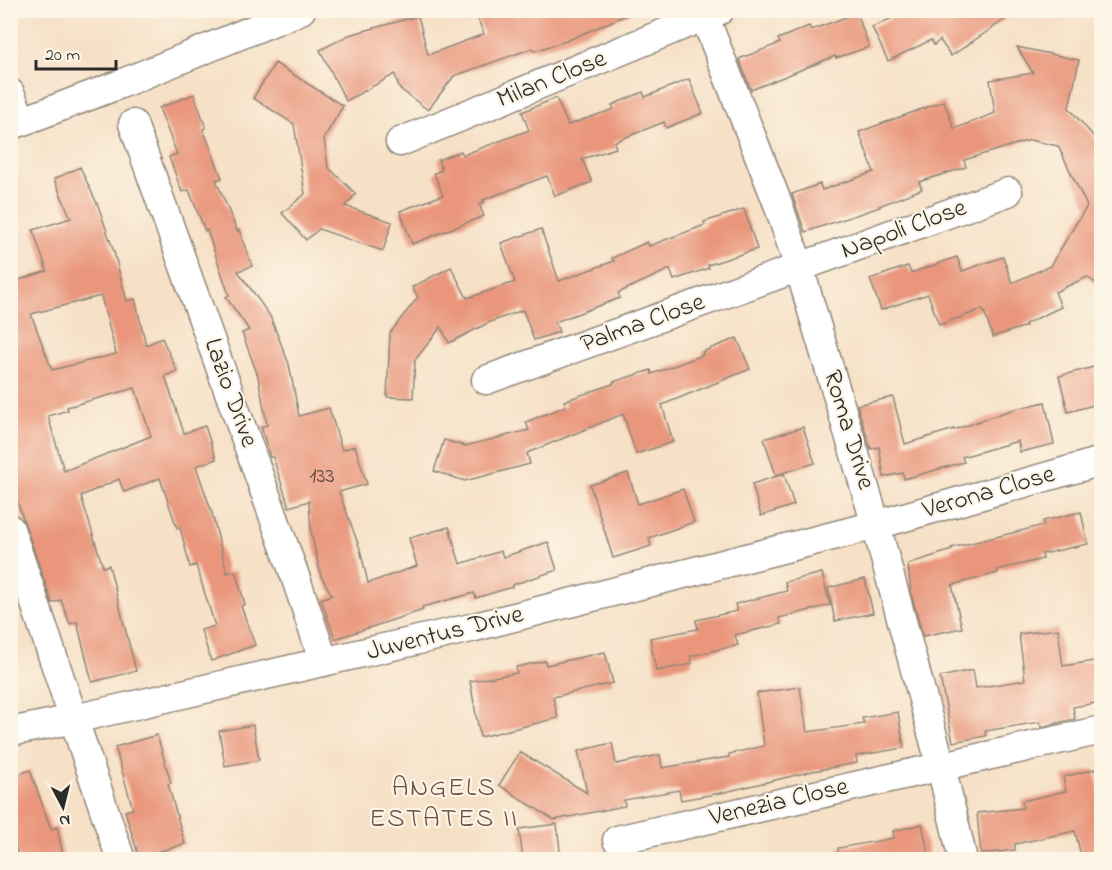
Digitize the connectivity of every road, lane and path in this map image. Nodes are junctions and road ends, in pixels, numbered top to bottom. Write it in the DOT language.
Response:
graph roads {
  1 [pos="300,10"];
  2 [pos="708,13"];
  3 [pos="10,93"];
  4 [pos="16,124"];
  5 [pos="133,124"];
  6 [pos="400,142"];
  7 [pos="1008,192"];
  8 [pos="800,267"];
  9 [pos="486,380"];
  10 [pos="1101,461"];
  11 [pos="876,525"];
  12 [pos="10,529"];
  13 [pos="324,662"];
  14 [pos="74,719"];
  15 [pos="1101,730"];
  16 [pos="10,732"];
  17 [pos="941,766"];
  18 [pos="617,840"];
  19 [pos="121,860"];
  20 [pos="963,860"];
  1 -- 4 [label="street"];
  2 -- 6 [label="street, Milan Close"];
  2 -- 8 [label="street, Roma Drive"];
  3 -- 4 [label="street"];
  5 -- 13 [label="street, Lazio Drive"];
  7 -- 8 [label="street, Napoli Close"];
  8 -- 9 [label="street, Palma Close"];
  8 -- 11 [label="street, Roma Drive"];
  10 -- 11 [label="street, Verona Close"];
  11 -- 13 [label="street, Juventus Drive"];
  11 -- 17 [label="street, Roma Drive"];
  12 -- 14 [label="street"];
  13 -- 14 [label="street, Juventus Drive"];
  14 -- 16 [label="street, Juventus Drive"];
  14 -- 19 [label="street"];
  15 -- 17 [label="street, Venezia Close"];
  17 -- 18 [label="street, Venezia Close"];
  17 -- 20 [label="street, Roma Drive"];
}
